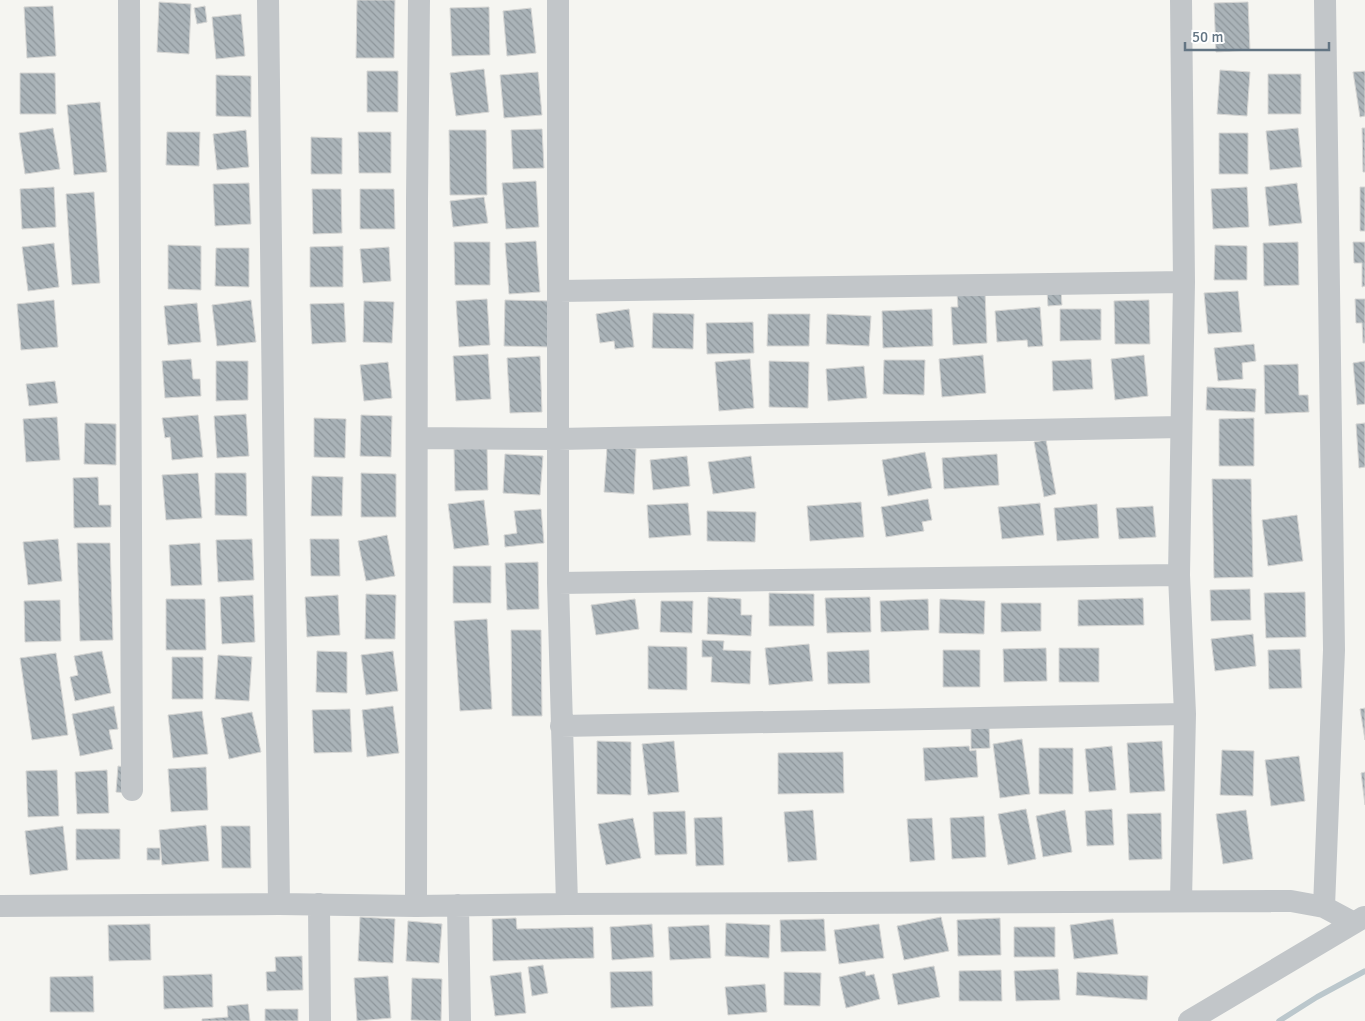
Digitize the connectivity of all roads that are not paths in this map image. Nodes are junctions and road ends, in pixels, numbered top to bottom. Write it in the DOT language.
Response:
graph roads {
  1 [pos="129,0"];
  2 [pos="268,0"];
  3 [pos="419,0"];
  4 [pos="558,0"];
  5 [pos="1181,0"];
  6 [pos="1325,0"];
  7 [pos="1184,282"];
  8 [pos="559,291"];
  9 [pos="1181,427"];
  10 [pos="417,438"];
  11 [pos="558,440"];
  12 [pos="1179,575"];
  13 [pos="558,583"];
  14 [pos="1185,714"];
  15 [pos="561,726"];
  16 [pos="132,790"];
  17 [pos="1182,901"];
  18 [pos="279,904"];
  19 [pos="319,904"];
  20 [pos="567,904"];
  21 [pos="458,905"];
  22 [pos="0,906"];
  23 [pos="416,906"];
  24 [pos="1324,907"];
  25 [pos="1359,920"];
  26 [pos="1194,1020"];
  27 [pos="320,1021"];
  28 [pos="460,1021"];
  1 -- 16 [label="street"];
  2 -- 18 [label="street"];
  3 -- 10 [label="street"];
  4 -- 8 [label="street"];
  5 -- 7 [label="street"];
  6 -- 24 [label="street"];
  7 -- 8 [label="street"];
  7 -- 9 [label="street"];
  8 -- 11 [label="street"];
  9 -- 11 [label="street"];
  9 -- 12 [label="street"];
  10 -- 11 [label="street"];
  10 -- 23 [label="street"];
  11 -- 13 [label="street"];
  12 -- 13 [label="street"];
  12 -- 14 [label="street"];
  13 -- 15 [label="street"];
  14 -- 15 [label="street"];
  14 -- 17 [label="street"];
  15 -- 20 [label="street"];
  17 -- 20 [label="street"];
  17 -- 24 [label="street"];
  18 -- 19 [label="street"];
  18 -- 22 [label="street"];
  19 -- 23 [label="street"];
  19 -- 27 [label="street"];
  20 -- 21 [label="street"];
  21 -- 23 [label="street"];
  21 -- 28 [label="street"];
  24 -- 25 [label="street"];
  25 -- 26 [label="street"];
}
